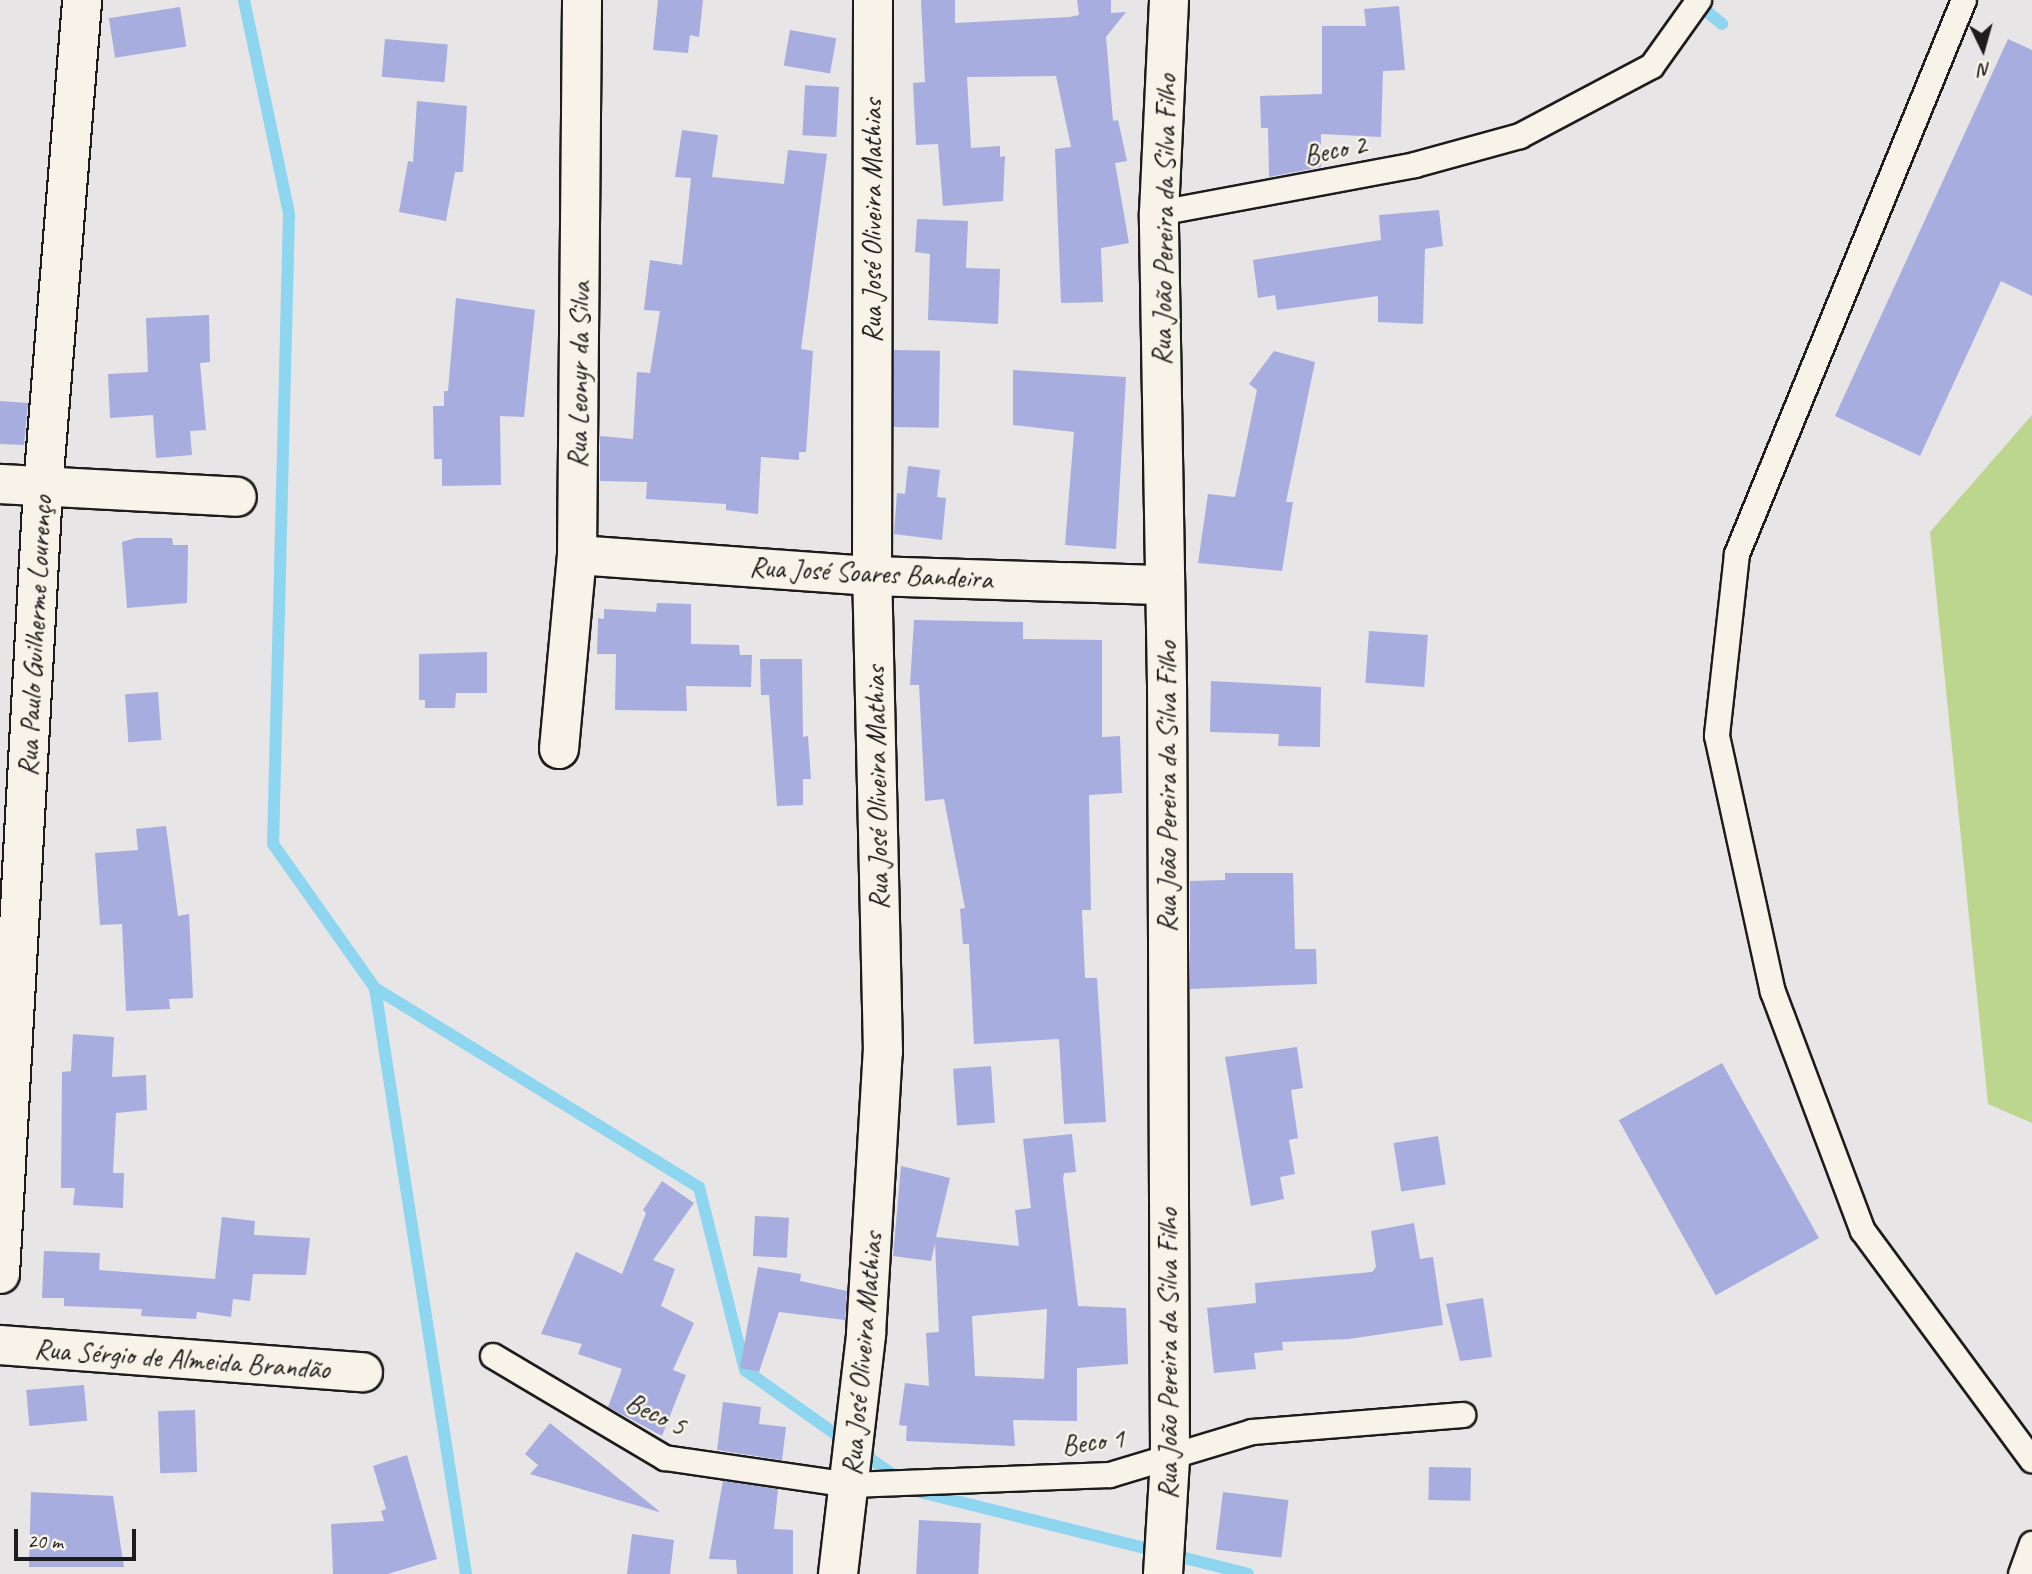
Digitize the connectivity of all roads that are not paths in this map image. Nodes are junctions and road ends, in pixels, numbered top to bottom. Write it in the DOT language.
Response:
graph roads {
  1 [pos="82,0"];
  2 [pos="582,0"];
  3 [pos="873,0"];
  4 [pos="1169,0"];
  5 [pos="1699,0"];
  6 [pos="1965,0"];
  7 [pos="1158,213"];
  8 [pos="0,484"];
  9 [pos="43,487"];
  10 [pos="237,497"];
  11 [pos="577,555"];
  12 [pos="872,576"];
  13 [pos="1165,585"];
  14 [pos="559,749"];
  15 [pos="0,1274"];
  16 [pos="0,1345"];
  17 [pos="493,1356"];
  18 [pos="363,1372"];
  19 [pos="1463,1415"];
  20 [pos="1170,1459"];
  21 [pos="2032,1460"];
  22 [pos="851,1485"];
  23 [pos="2032,1544"];
  24 [pos="838,1574"];
  25 [pos="1163,1574"];
  26 [pos="2021,1574"];
  1 -- 9 [label="street, Rua Paulo Guilherme Lourenço"];
  2 -- 11 [label="street, Rua Leonyr da Silva"];
  3 -- 12 [label="street, Rua José Oliveira Mathias"];
  4 -- 7 [label="street, Rua João Pereira da Silva Filho"];
  5 -- 7 [label="lane, Beco 2"];
  6 -- 21 [label="lane"];
  7 -- 13 [label="street, Rua João Pereira da Silva Filho"];
  8 -- 9 [label="street"];
  9 -- 10 [label="street"];
  9 -- 15 [label="street, Rua Paulo Guilherme Lourenço"];
  11 -- 12 [label="street, Rua José Soares Bandeira"];
  11 -- 14 [label="street, Rua Leonyr da Silva"];
  12 -- 13 [label="street, Rua José Soares Bandeira"];
  12 -- 22 [label="street, Rua José Oliveira Mathias"];
  13 -- 20 [label="street, Rua João Pereira da Silva Filho"];
  16 -- 18 [label="street, Rua Sérgio de Almeida Brandão"];
  17 -- 22 [label="lane, Beco 5"];
  19 -- 20 [label="lane, Beco 1"];
  20 -- 22 [label="lane, Beco 1"];
  20 -- 25 [label="street, Rua João Pereira da Silva Filho"];
  22 -- 24 [label="street, Rua José Oliveira Mathias"];
  23 -- 26 [label="lane"];
}
